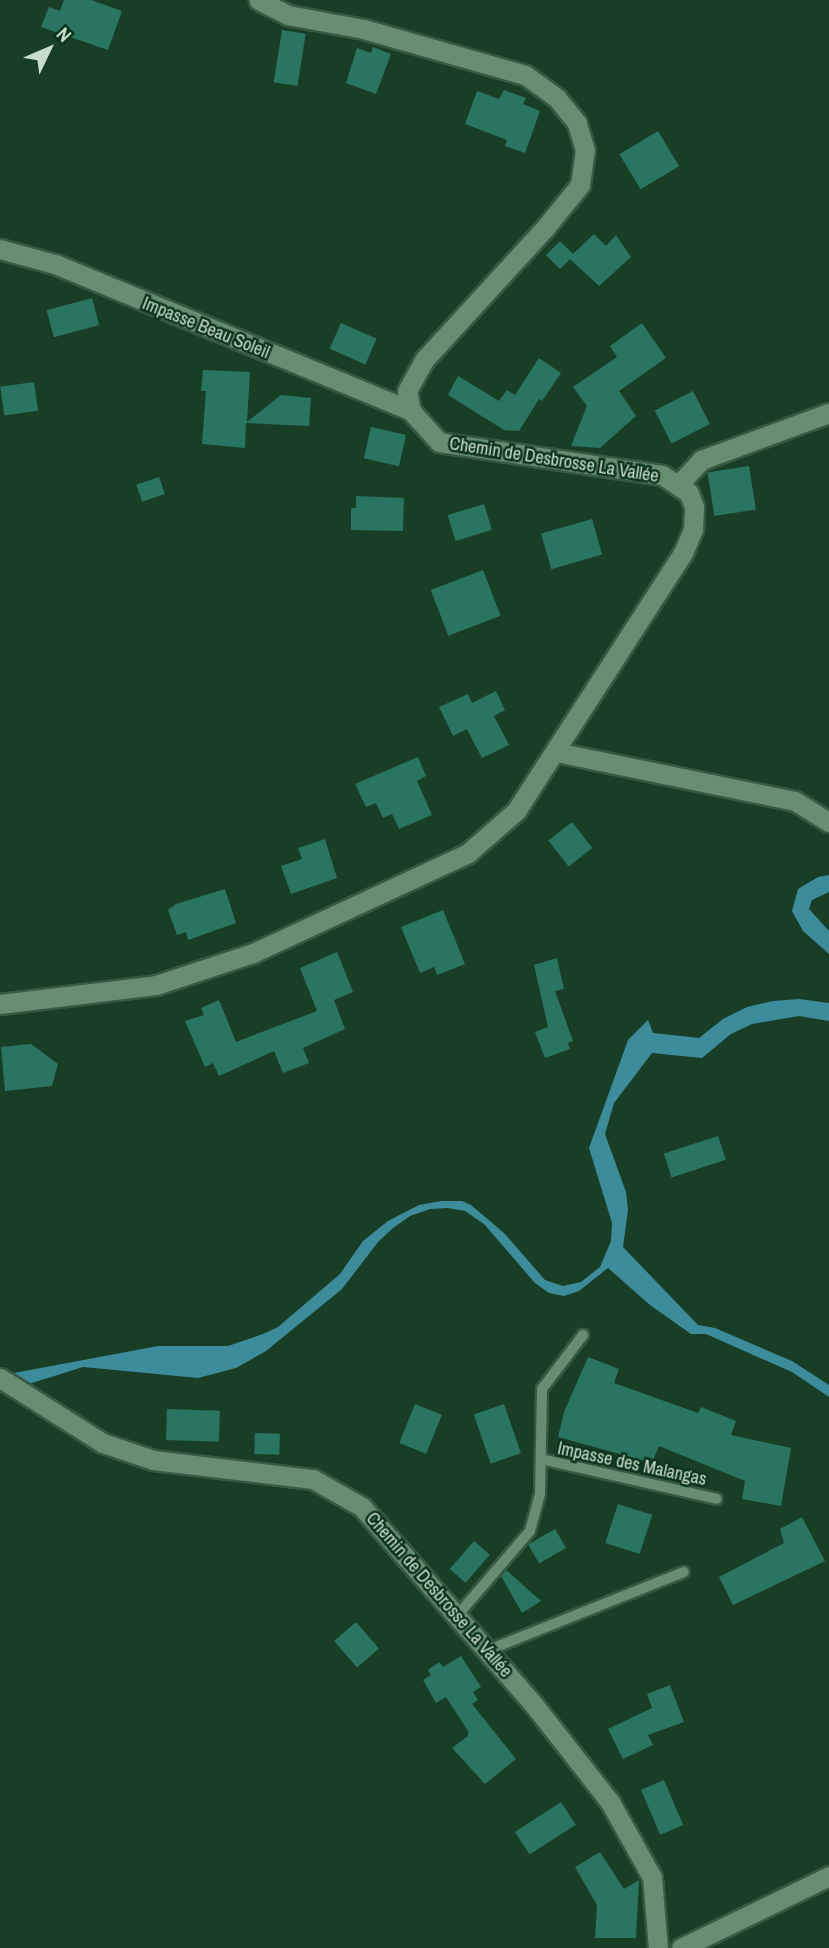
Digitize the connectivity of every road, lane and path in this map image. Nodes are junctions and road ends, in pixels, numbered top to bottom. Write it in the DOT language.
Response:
graph roads {
  1 [pos="259,0"];
  2 [pos="0,249"];
  3 [pos="411,411"];
  4 [pos="829,413"];
  5 [pos="678,484"];
  6 [pos="556,752"];
  7 [pos="829,822"];
  8 [pos="0,1004"];
  9 [pos="583,1335"];
  10 [pos="0,1378"];
  11 [pos="541,1460"];
  12 [pos="717,1499"];
  13 [pos="684,1572"];
  14 [pos="456,1618"];
  15 [pos="486,1651"];
  16 [pos="829,1876"];
  17 [pos="658,1948"];
  18 [pos="681,1948"];
  1 -- 3 [label="street"];
  2 -- 3 [label="street, Impasse Beau Soleil"];
  3 -- 5 [label="street, Chemin de Desbrosse La Vallée"];
  4 -- 5 [label="street"];
  5 -- 6 [label="street, Chemin de Desbrosse La Vallée"];
  6 -- 7 [label="street"];
  6 -- 8 [label="street, Chemin de Desbrosse La Vallée"];
  9 -- 11 [label="lane, Impasse des Malangas"];
  10 -- 14 [label="street, Chemin de Desbrosse La Vallée"];
  11 -- 12 [label="lane, Impasse des Malangas"];
  11 -- 14 [label="lane, Impasse des Malangas"];
  13 -- 15 [label="lane"];
  14 -- 15 [label="street, Chemin de Desbrosse La Vallée"];
  15 -- 17 [label="street, Chemin de Desbrosse La Vallée"];
  16 -- 18 [label="street"];
}
